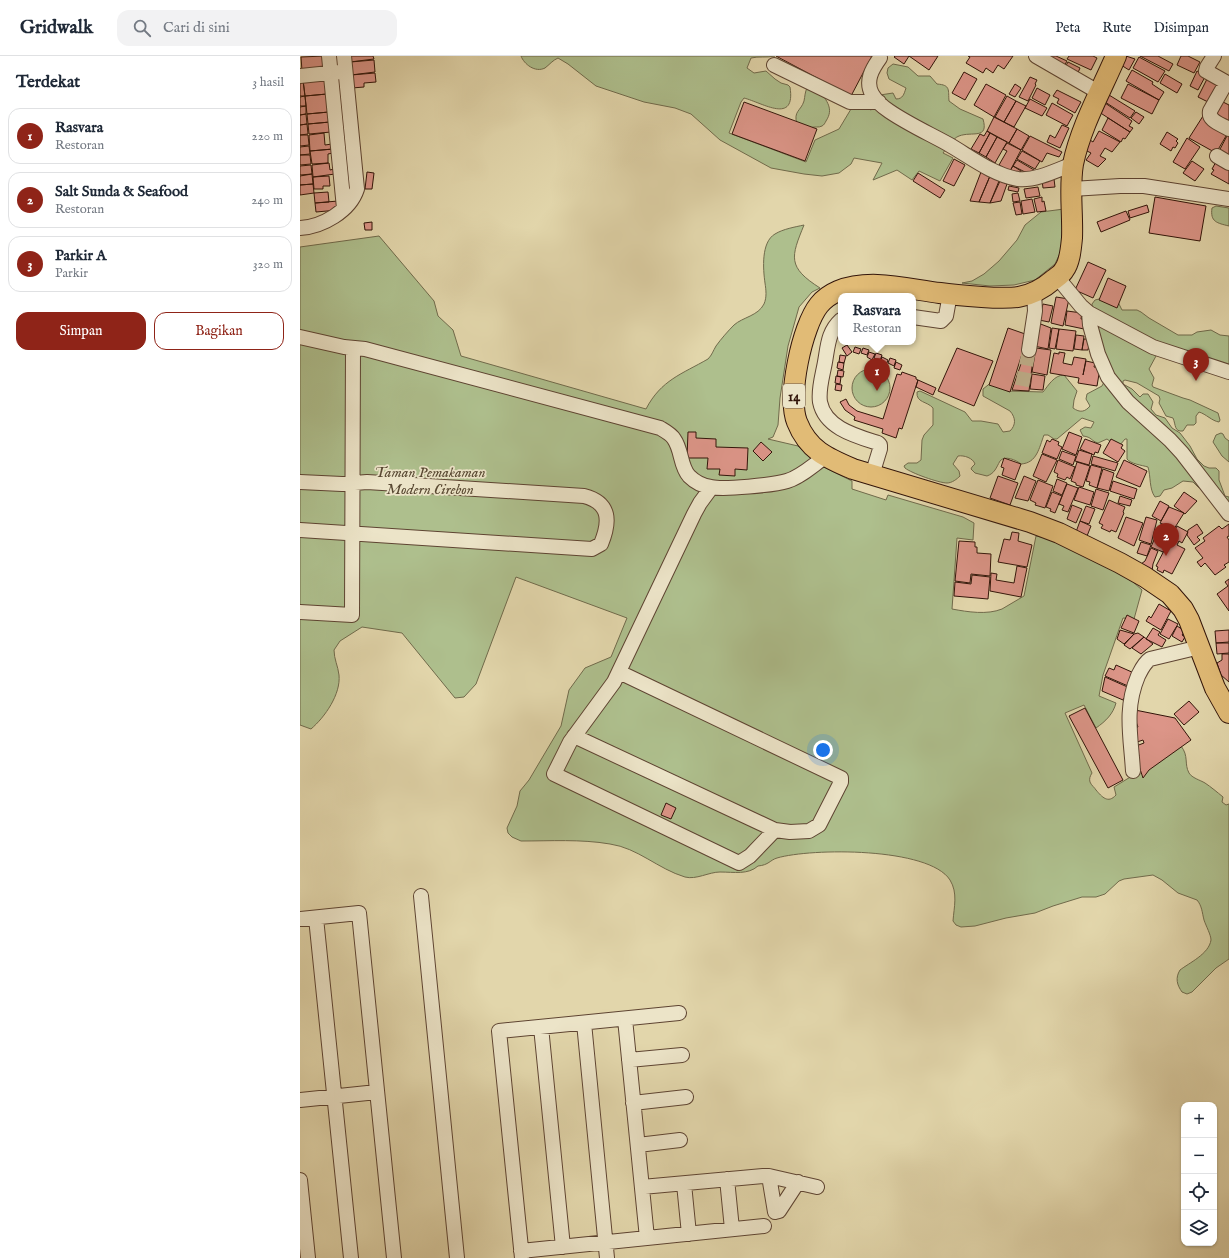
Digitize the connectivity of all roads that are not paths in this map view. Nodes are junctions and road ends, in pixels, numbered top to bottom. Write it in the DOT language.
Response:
graph roads {
  1 [pos="329,56"];
  2 [pos="344,56"];
  3 [pos="1036,56"];
  4 [pos="1116,56"];
  5 [pos="1214,56"];
  6 [pos="880,58"];
  7 [pos="774,65"];
  8 [pos="346,72"];
  9 [pos="331,73"];
  10 [pos="300,76"];
  11 [pos="1228,84"];
  12 [pos="1100,93"];
  13 [pos="879,102"];
  14 [pos="1229,129"];
  15 [pos="1073,164"];
  16 [pos="1072,189"];
  17 [pos="1229,199"];
  18 [pos="344,208"];
  19 [pos="300,228"];
  20 [pos="1057,277"];
  21 [pos="1034,292"];
  22 [pos="950,294"];
  23 [pos="1089,313"];
  24 [pos="916,317"];
  25 [pos="838,323"];
  26 [pos="300,337"];
  27 [pos="353,348"];
  28 [pos="1029,350"];
  29 [pos="1229,372"];
  30 [pos="825,457"];
  31 [pos="872,475"];
  32 [pos="300,482"];
  33 [pos="352,483"];
  34 [pos="711,488"];
  35 [pos="1229,514"];
  36 [pos="300,530"];
  37 [pos="352,533"];
  38 [pos="300,612"];
  39 [pos="1200,647"];
  40 [pos="618,672"];
  41 [pos="1229,713"];
  42 [pos="574,736"];
  43 [pos="1133,771"];
  44 [pos="775,830"];
  45 [pos="421,896"];
  46 [pos="316,918"];
  47 [pos="300,919"];
  48 [pos="679,1014"];
  49 [pos="625,1019"];
  50 [pos="584,1023"];
  51 [pos="541,1027"];
  52 [pos="682,1055"];
  53 [pos="629,1060"];
  54 [pos="377,1092"];
  55 [pos="334,1096"];
  56 [pos="686,1098"];
  57 [pos="300,1100"];
  58 [pos="633,1103"];
  59 [pos="680,1140"];
  60 [pos="638,1145"];
  61 [pos="769,1176"];
  62 [pos="727,1179"];
  63 [pos="300,1180"];
  64 [pos="798,1182"];
  65 [pos="684,1184"];
  66 [pos="817,1187"];
  67 [pos="642,1188"];
  68 [pos="764,1226"];
  69 [pos="732,1229"];
  70 [pos="689,1234"];
  71 [pos="647,1238"];
  72 [pos="606,1242"];
  73 [pos="563,1246"];
  74 [pos="521,1254"];
  75 [pos="308,1258"];
  76 [pos="351,1258"];
  77 [pos="394,1258"];
  78 [pos="457,1258"];
  79 [pos="607,1258"];
  1 -- 9 [label="street"];
  2 -- 8 [label="street"];
  3 -- 12 [label="street"];
  4 -- 12 [label="highway, 14"];
  5 -- 11 [label="street"];
  6 -- 13 [label="street"];
  7 -- 13 [label="street"];
  8 -- 9 [label="street"];
  8 -- 18 [label="street"];
  9 -- 10 [label="street"];
  9 -- 18 [label="street"];
  11 -- 14 [label="street"];
  12 -- 15 [label="highway, 14"];
  13 -- 15 [label="street"];
  15 -- 16 [label="highway, 14"];
  16 -- 17 [label="street"];
  16 -- 20 [label="highway, 14"];
  18 -- 19 [label="street"];
  20 -- 21 [label="highway, 14"];
  20 -- 23 [label="street"];
  21 -- 22 [label="highway, 14"];
  21 -- 28 [label="street"];
  22 -- 24 [label="street"];
  22 -- 30 [label="highway, 14"];
  23 -- 29 [label="street"];
  23 -- 35 [label="street"];
  25 -- 31 [label="street"];
  26 -- 27 [label="street"];
  27 -- 33 [label="street"];
  27 -- 34 [label="street"];
  30 -- 31 [label="highway, 14"];
  30 -- 34 [label="street"];
  31 -- 39 [label="highway, 14"];
  32 -- 33 [label="street"];
  33 -- 37 [label="street"];
  33 -- 37 [label="street"];
  34 -- 40 [label="street"];
  36 -- 37 [label="street"];
  37 -- 38 [label="street"];
  39 -- 41 [label="highway, 14"];
  39 -- 43 [label="street"];
  40 -- 42 [label="street"];
  40 -- 44 [label="street"];
  42 -- 44 [label="street"];
  42 -- 44 [label="street"];
  45 -- 78 [label="street"];
  46 -- 47 [label="street"];
  46 -- 54 [label="street"];
  46 -- 55 [label="street"];
  48 -- 49 [label="street"];
  49 -- 50 [label="street"];
  49 -- 53 [label="street"];
  50 -- 51 [label="street"];
  50 -- 72 [label="street"];
  51 -- 73 [label="street"];
  51 -- 74 [label="street"];
  52 -- 53 [label="street"];
  53 -- 58 [label="street"];
  54 -- 55 [label="street"];
  54 -- 77 [label="street"];
  55 -- 57 [label="street"];
  55 -- 76 [label="street"];
  56 -- 58 [label="street"];
  58 -- 60 [label="street"];
  59 -- 60 [label="street"];
  60 -- 67 [label="street"];
  61 -- 62 [label="street"];
  61 -- 64 [label="street"];
  61 -- 64 [label="street"];
  62 -- 65 [label="street"];
  62 -- 69 [label="street"];
  63 -- 75 [label="street"];
  64 -- 66 [label="street"];
  65 -- 67 [label="street"];
  65 -- 70 [label="street"];
  67 -- 71 [label="street"];
  68 -- 69 [label="street"];
  69 -- 70 [label="street"];
  70 -- 71 [label="street"];
  71 -- 72 [label="street"];
  72 -- 73 [label="street"];
  72 -- 79 [label="street"];
  73 -- 74 [label="street"];
}
